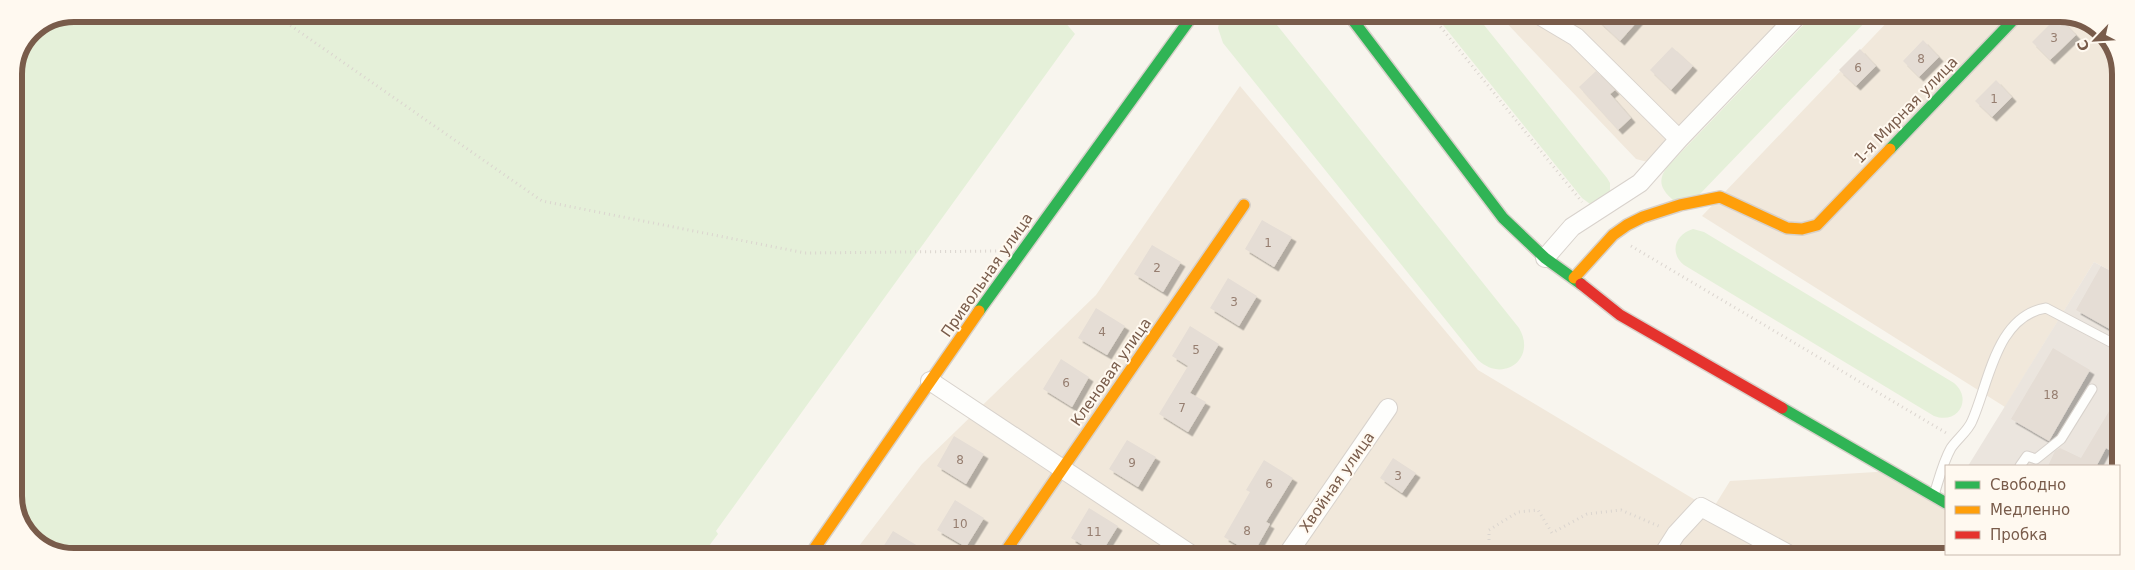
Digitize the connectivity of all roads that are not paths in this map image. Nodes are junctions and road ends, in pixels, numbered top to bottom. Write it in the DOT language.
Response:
graph roads {
  1 [pos="1188,22"];
  2 [pos="1353,22"];
  3 [pos="1551,22"];
  4 [pos="1792,22"];
  5 [pos="2011,22"];
  6 [pos="1679,139"];
  7 [pos="1244,205"];
  8 [pos="1545,258"];
  9 [pos="1574,278"];
  10 [pos="2112,343"];
  11 [pos="930,381"];
  12 [pos="2092,388"];
  13 [pos="1388,408"];
  14 [pos="2021,465"];
  15 [pos="1062,470"];
  16 [pos="1934,495"];
  17 [pos="1945,502"];
  18 [pos="815,548"];
  19 [pos="1008,548"];
  20 [pos="1181,548"];
  21 [pos="1292,548"];
  22 [pos="1667,548"];
  23 [pos="1777,548"];
  1 -- 11 [label="street, Привольная улица"];
  2 -- 8 [label="street"];
  3 -- 6 [label="street"];
  4 -- 6 [label="street"];
  5 -- 9 [label="street, 1-я Мирная улица"];
  6 -- 8 [label="street"];
  7 -- 15 [label="street, Кленовая улица"];
  8 -- 9 [label="street"];
  9 -- 16 [label="street"];
  10 -- 16 [label="lane"];
  11 -- 15 [label="street"];
  11 -- 18 [label="street, Привольная улица"];
  12 -- 14 [label="lane"];
  13 -- 21 [label="street, Хвойная улица"];
  15 -- 19 [label="street, Кленовая улица"];
  15 -- 20 [label="street"];
  16 -- 17 [label="street"];
  22 -- 23 [label="street"];
}
